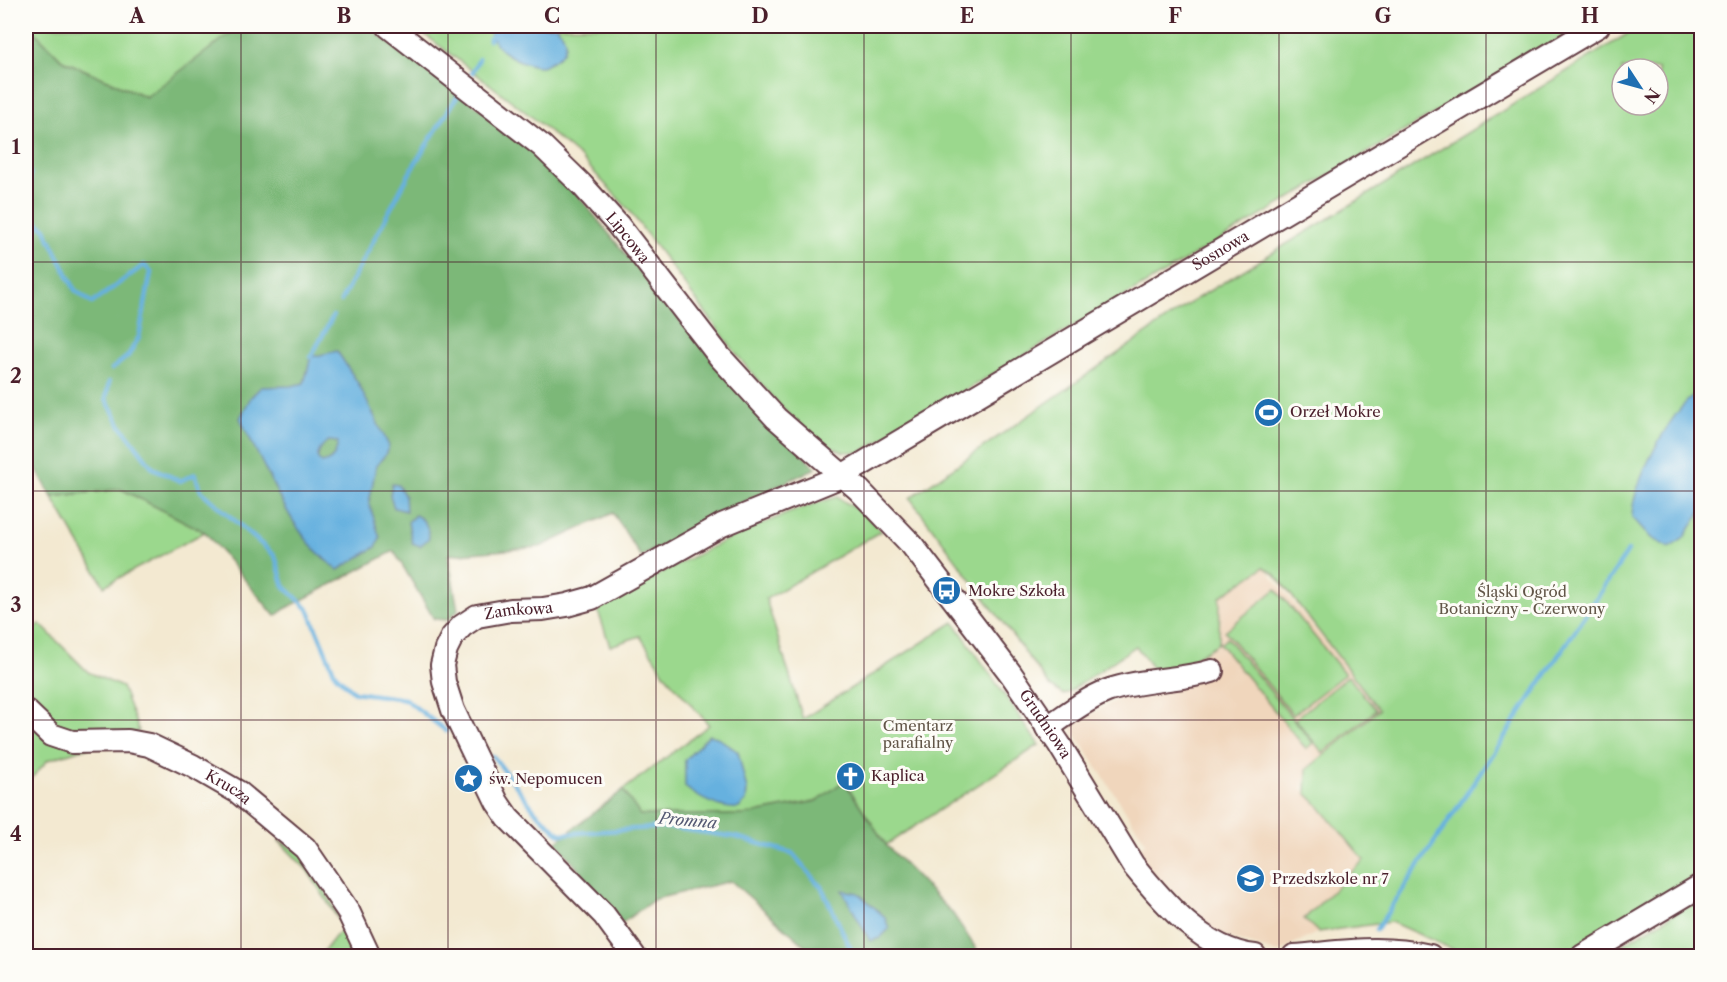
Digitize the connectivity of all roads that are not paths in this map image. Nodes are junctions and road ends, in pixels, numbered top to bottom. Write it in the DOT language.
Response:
graph roads {
  1 [pos="388,26"];
  2 [pos="1599,26"];
  3 [pos="842,476"];
  4 [pos="1212,671"];
  5 [pos="26,711"];
  6 [pos="1047,728"];
  7 [pos="1701,885"];
  8 [pos="1339,954"];
  9 [pos="369,957"];
  10 [pos="634,957"];
  11 [pos="1255,957"];
  12 [pos="1294,957"];
  13 [pos="1430,957"];
  14 [pos="1583,957"];
  1 -- 3 [label="street, Lipcowa"];
  2 -- 3 [label="street, Sosnowa"];
  3 -- 6 [label="street, Grudniowa"];
  3 -- 10 [label="street, Zamkowa"];
  4 -- 6 [label="street"];
  5 -- 9 [label="street, Krucza"];
  6 -- 11 [label="street, Grudniowa"];
  7 -- 14 [label="street"];
  8 -- 12 [label="street"];
  8 -- 13 [label="street"];
}
